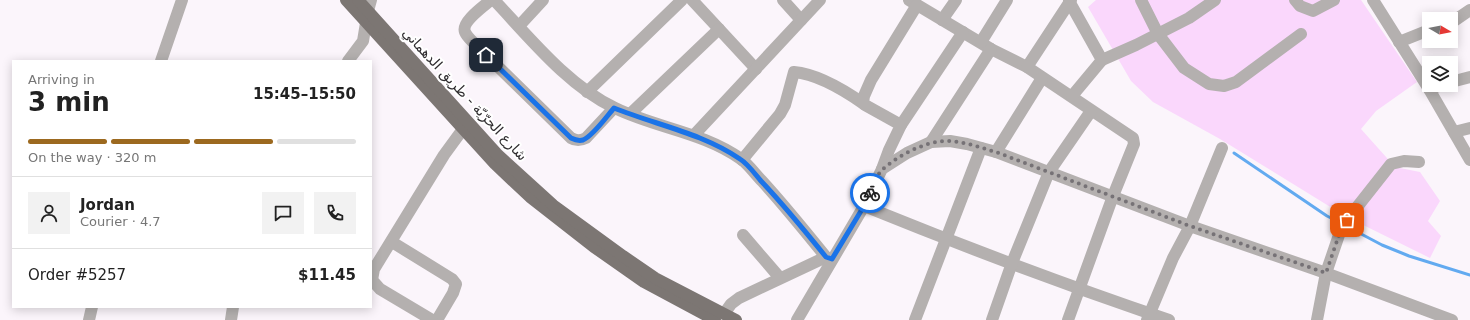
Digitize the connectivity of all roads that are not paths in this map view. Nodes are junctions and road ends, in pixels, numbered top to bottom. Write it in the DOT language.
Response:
graph roads {
  1 [pos="182,0"];
  2 [pos="346,0"];
  3 [pos="358,0"];
  4 [pos="492,0"];
  5 [pos="543,0"];
  6 [pos="682,0"];
  7 [pos="692,0"];
  8 [pos="783,0"];
  9 [pos="820,0"];
  10 [pos="956,0"];
  11 [pos="1007,0"];
  12 [pos="1070,0"];
  13 [pos="1141,0"];
  14 [pos="1215,0"];
  15 [pos="1295,0"];
  16 [pos="1334,0"];
  17 [pos="1373,0"];
  18 [pos="913,2"];
  19 [pos="1470,10"];
  20 [pos="368,11"];
  21 [pos="1458,18"];
  22 [pos="802,20"];
  23 [pos="942,20"];
  24 [pos="519,26"];
  25 [pos="719,29"];
  26 [pos="963,32"];
  27 [pos="1422,33"];
  28 [pos="1158,34"];
  29 [pos="1301,34"];
  30 [pos="1399,42"];
  31 [pos="986,46"];
  32 [pos="162,60"];
  33 [pos="349,60"];
  34 [pos="1102,60"];
  35 [pos="1027,67"];
  36 [pos="756,69"];
  37 [pos="1470,77"];
  38 [pos="1042,78"];
  39 [pos="1422,78"];
  40 [pos="1458,80"];
  41 [pos="587,92"];
  42 [pos="1431,92"];
  43 [pos="1072,96"];
  44 [pos="864,104"];
  45 [pos="614,108"];
  46 [pos="1092,111"];
  47 [pos="630,114"];
  48 [pos="901,125"];
  49 [pos="1470,128"];
  50 [pos="463,129"];
  51 [pos="1454,132"];
  52 [pos="694,134"];
  53 [pos="931,142"];
  54 [pos="981,148"];
  55 [pos="1222,148"];
  56 [pos="996,152"];
  57 [pos="742,160"];
  58 [pos="1470,160"];
  59 [pos="1419,162"];
  60 [pos="882,169"];
  61 [pos="1049,172"];
  62 [pos="1113,196"];
  63 [pos="864,206"];
  64 [pos="1190,226"];
  65 [pos="743,235"];
  66 [pos="945,239"];
  67 [pos="392,242"];
  68 [pos="829,258"];
  69 [pos="1012,263"];
  70 [pos="1326,273"];
  71 [pos="780,278"];
  72 [pos="1079,290"];
  73 [pos="92,308"];
  74 [pos="233,308"];
  75 [pos="720,317"];
  76 [pos="1148,317"];
  77 [pos="89,320"];
  78 [pos="231,320"];
  79 [pos="432,320"];
  80 [pos="437,320"];
  81 [pos="736,320"];
  82 [pos="797,320"];
  83 [pos="915,320"];
  84 [pos="992,320"];
  85 [pos="1068,320"];
  86 [pos="1169,320"];
  87 [pos="1317,320"];
  88 [pos="1452,320"];
  1 -- 32 [label="street"];
  2 -- 20 [label="main road, شارع الحرّيّة - طريق الدهماني"];
  3 -- 20 [label="main road, شارع الحرّيّة - طريق الدهماني"];
  4 -- 24 [label="street"];
  4 -- 45 [label="street"];
  5 -- 24 [label="street"];
  6 -- 41 [label="street"];
  7 -- 25 [label="street"];
  8 -- 22 [label="street"];
  9 -- 22 [label="street"];
  10 -- 23 [label="street"];
  11 -- 31 [label="street"];
  12 -- 34 [label="street"];
  12 -- 35 [label="street"];
  13 -- 28 [label="street"];
  14 -- 28 [label="street"];
  15 -- 16 [label="street"];
  17 -- 30 [label="street"];
  18 -- 23 [label="street"];
  18 -- 44 [label="street"];
  19 -- 21 [label="street"];
  20 -- 33 [label="street"];
  20 -- 50 [label="main road, شارع الحرّيّة - طريق الدهماني"];
  20 -- 75 [label="main road, شارع الحرّيّة - طريق الدهماني"];
  22 -- 36 [label="street"];
  23 -- 26 [label="street"];
  24 -- 41 [label="street"];
  25 -- 36 [label="street"];
  25 -- 47 [label="street"];
  26 -- 31 [label="street"];
  26 -- 48 [label="street"];
  27 -- 30 [label="street"];
  28 -- 29 [label="street"];
  28 -- 34 [label="street"];
  30 -- 39 [label="street"];
  31 -- 35 [label="street"];
  31 -- 53 [label="street"];
  34 -- 43 [label="street"];
  35 -- 38 [label="street"];
  36 -- 52 [label="street"];
  37 -- 40 [label="street"];
  38 -- 43 [label="street"];
  38 -- 56 [label="street"];
  41 -- 45 [label="street"];
  42 -- 51 [label="street"];
  43 -- 46 [label="street"];
  44 -- 48 [label="street"];
  44 -- 57 [label="street"];
  45 -- 47 [label="street"];
  46 -- 61 [label="street"];
  46 -- 62 [label="street"];
  47 -- 52 [label="street"];
  48 -- 60 [label="street"];
  49 -- 51 [label="street"];
  50 -- 67 [label="street"];
  50 -- 75 [label="main road, شارع الحرّيّة - طريق الدهماني"];
  51 -- 58 [label="street"];
  52 -- 57 [label="street"];
  53 -- 54 [label="street"];
  53 -- 60 [label="street"];
  54 -- 56 [label="street"];
  54 -- 66 [label="street"];
  55 -- 64 [label="street"];
  56 -- 61 [label="street"];
  57 -- 68 [label="street"];
  59 -- 70 [label="street"];
  60 -- 63 [label="street"];
  61 -- 62 [label="street"];
  61 -- 69 [label="street"];
  62 -- 64 [label="street"];
  62 -- 72 [label="street"];
  63 -- 66 [label="street"];
  63 -- 68 [label="street"];
  64 -- 70 [label="street"];
  64 -- 76 [label="street"];
  65 -- 71 [label="street"];
  66 -- 69 [label="street"];
  66 -- 83 [label="street"];
  67 -- 79 [label="street"];
  67 -- 80 [label="street"];
  68 -- 71 [label="street"];
  68 -- 82 [label="street"];
  69 -- 72 [label="street"];
  69 -- 84 [label="street"];
  70 -- 87 [label="street"];
  70 -- 88 [label="street"];
  71 -- 75 [label="street"];
  72 -- 76 [label="street"];
  72 -- 85 [label="street"];
  73 -- 77 [label="street"];
  74 -- 78 [label="street"];
  75 -- 81 [label="main road, شارع الحرّيّة - طريق الدهماني"];
  76 -- 86 [label="street"];
}
